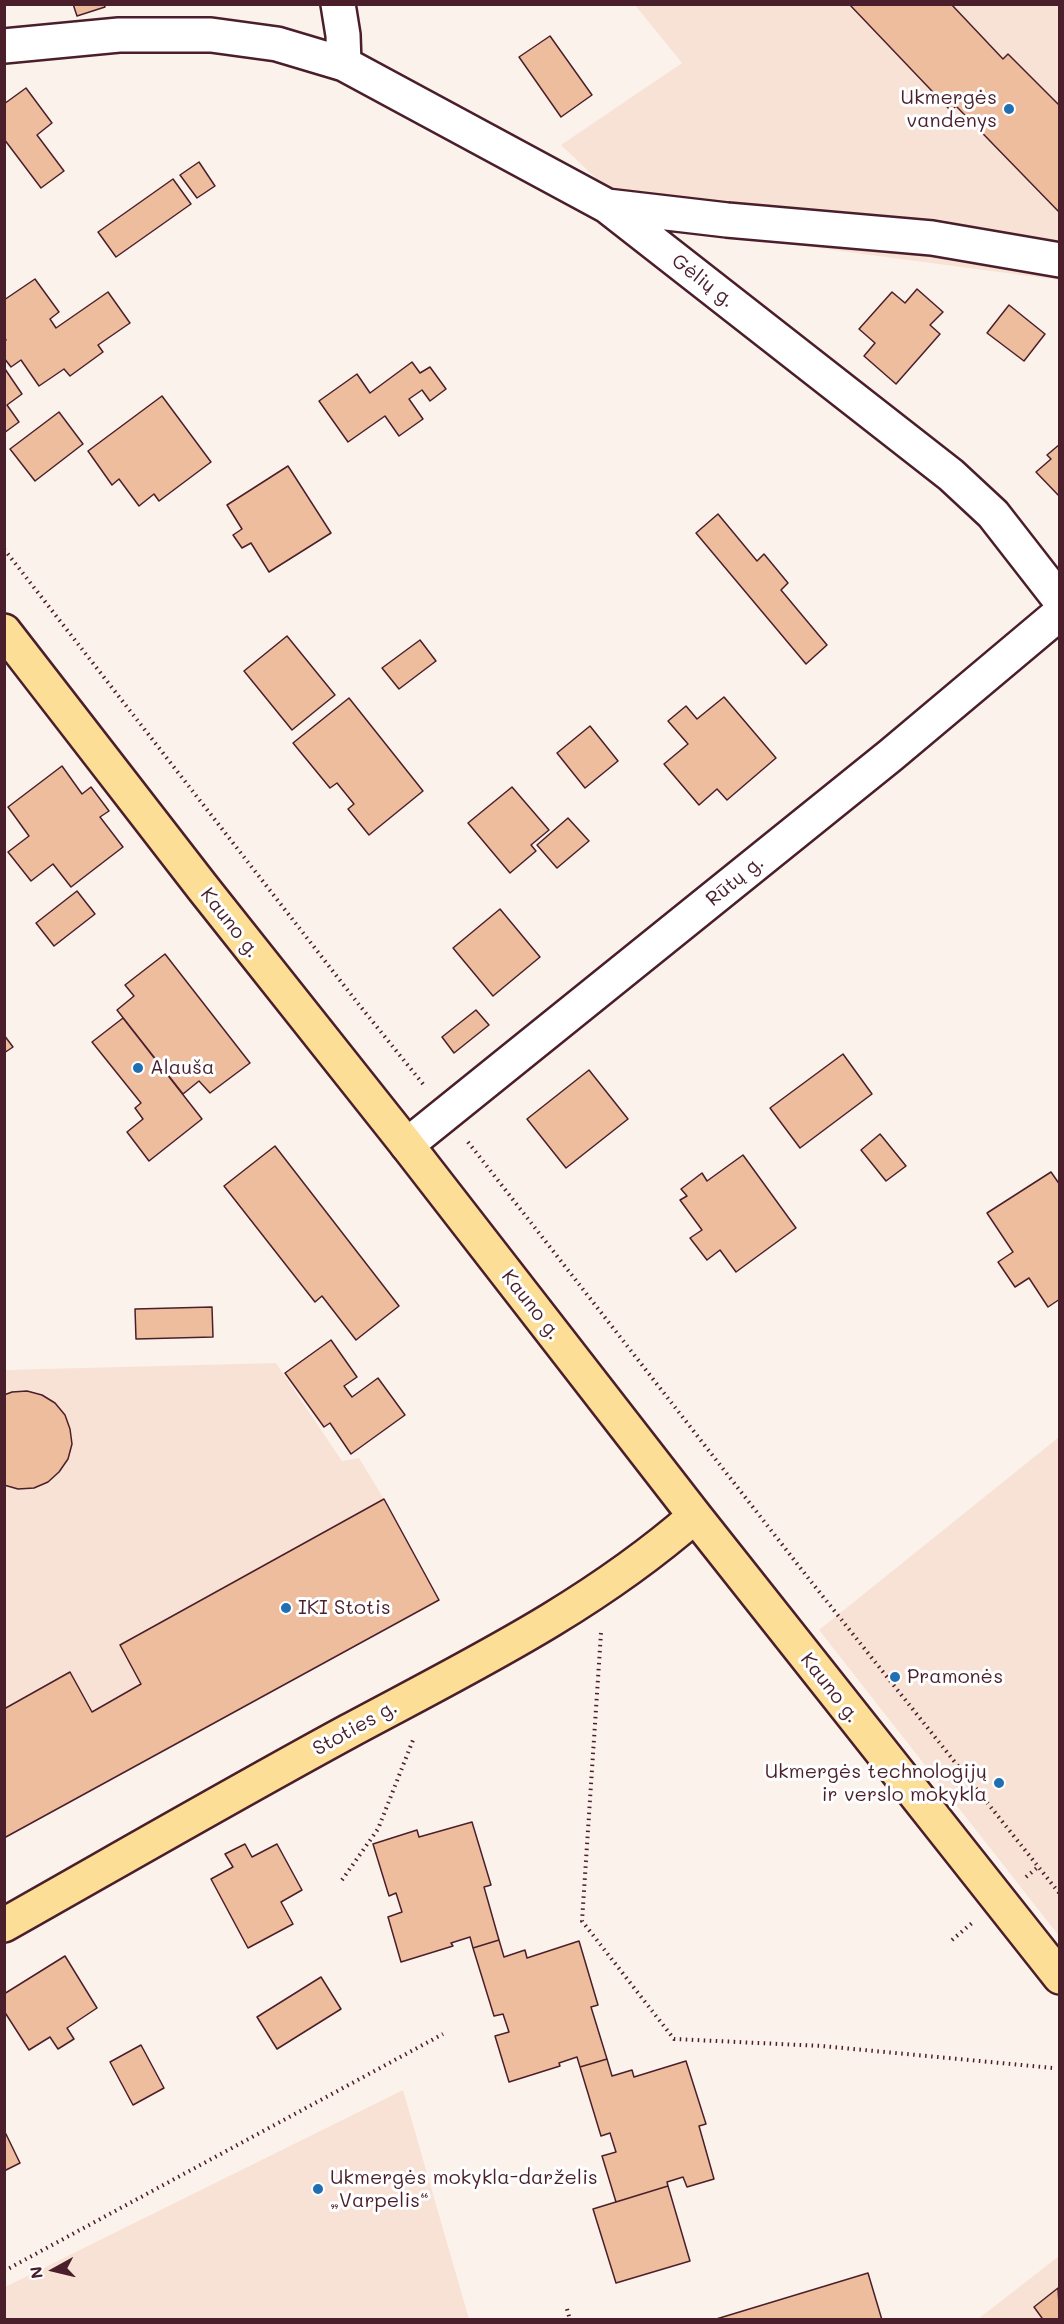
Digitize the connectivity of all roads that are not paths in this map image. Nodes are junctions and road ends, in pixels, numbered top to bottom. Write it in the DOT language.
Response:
graph roads {
  1 [pos="338,4"];
  2 [pos="4,46"];
  3 [pos="344,64"];
  4 [pos="607,206"];
  5 [pos="1059,260"];
  6 [pos="1059,600"];
  7 [pos="1059,613"];
  8 [pos="4,631"];
  9 [pos="407,1144"];
  10 [pos="694,1516"];
  11 [pos="4,1924"];
  12 [pos="1059,1977"];
  1 -- 3 [label="street"];
  2 -- 3 [label="street, Gėlių g."];
  3 -- 4 [label="street, Gėlių g."];
  4 -- 5 [label="street"];
  4 -- 6 [label="street, Gėlių g."];
  7 -- 9 [label="street, Rūtų g."];
  8 -- 9 [label="main road, Kauno g."];
  9 -- 10 [label="main road, Kauno g."];
  10 -- 11 [label="main road, Stoties g."];
  10 -- 12 [label="main road, Kauno g."];
}
